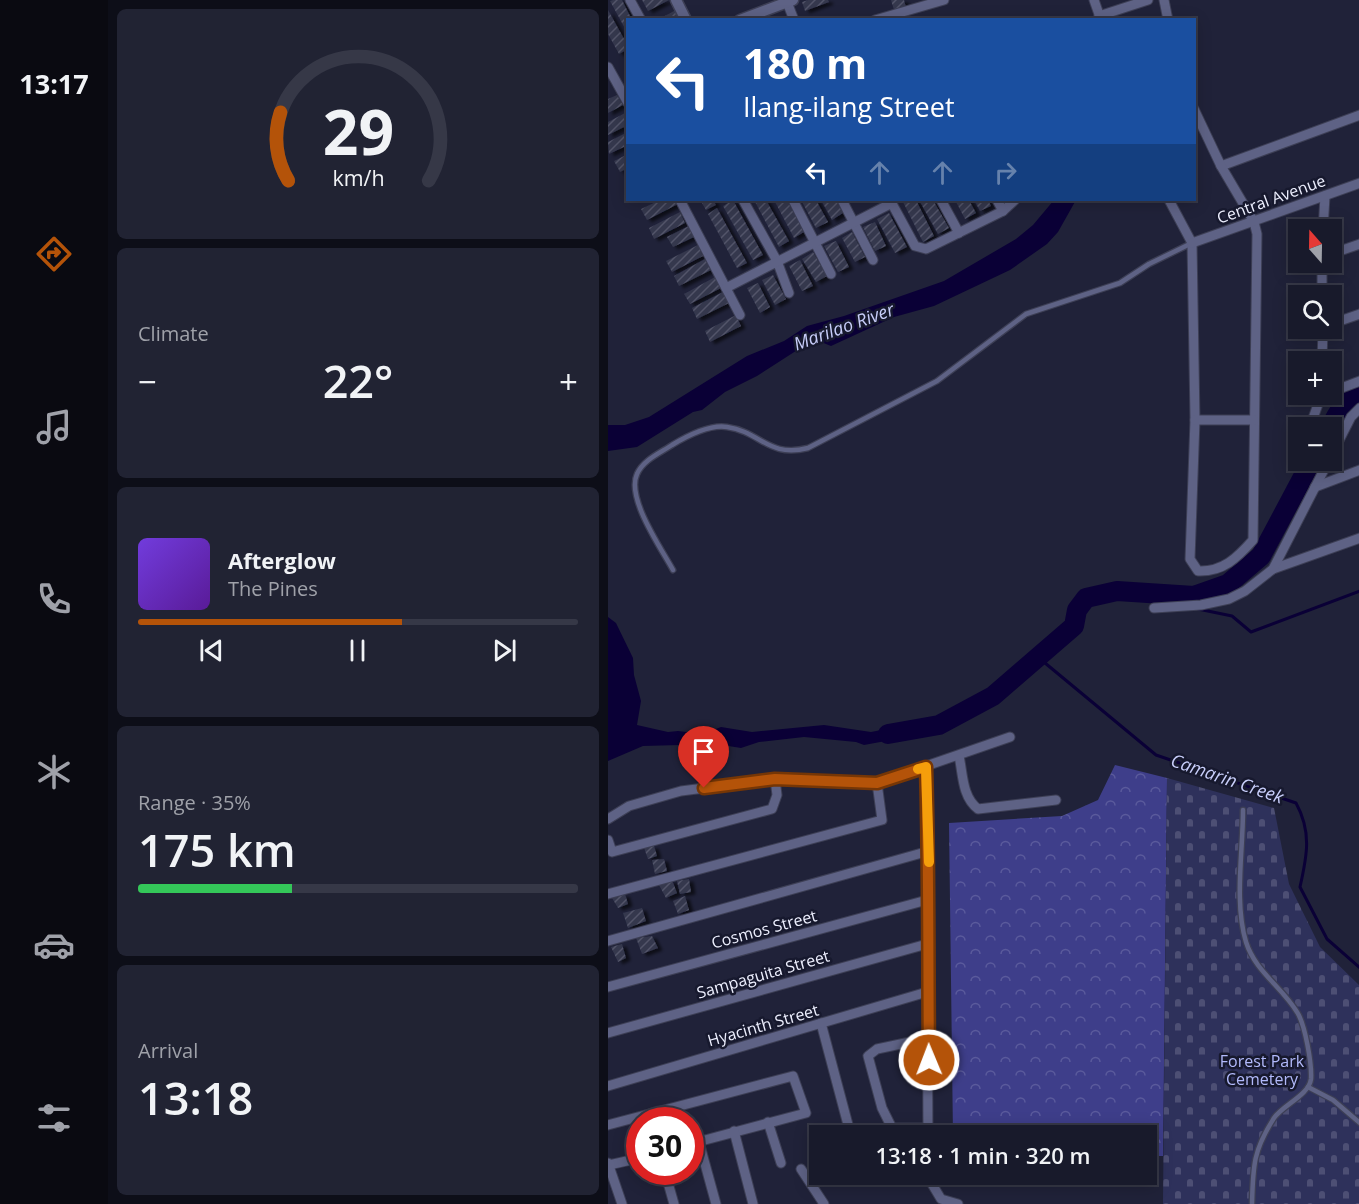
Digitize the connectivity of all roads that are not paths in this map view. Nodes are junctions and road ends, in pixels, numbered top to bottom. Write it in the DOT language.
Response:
graph roads {
  1 [pos="630,0"];
  2 [pos="676,0"];
  3 [pos="944,0"];
  4 [pos="1094,0"];
  5 [pos="1148,0"];
  6 [pos="1164,0"];
  7 [pos="790,1"];
  8 [pos="640,18"];
  9 [pos="685,18"];
  10 [pos="745,18"];
  11 [pos="794,18"];
  12 [pos="882,18"];
  13 [pos="1100,18"];
  14 [pos="1168,18"];
  15 [pos="608,67"];
  16 [pos="626,99"];
  17 [pos="1196,113"];
  18 [pos="1360,115"];
  19 [pos="1221,166"];
  20 [pos="1360,183"];
  21 [pos="1325,196"];
  22 [pos="681,201"];
  23 [pos="744,201"];
  24 [pos="794,201"];
  25 [pos="842,201"];
  26 [pos="891,201"];
  27 [pos="942,201"];
  28 [pos="998,201"];
  29 [pos="1014,201"];
  30 [pos="1170,201"];
  31 [pos="1003,211"];
  32 [pos="1324,219"];
  33 [pos="853,222"];
  34 [pos="1254,222"];
  35 [pos="959,233"];
  36 [pos="814,242"];
  37 [pos="1192,243"];
  38 [pos="1360,244"];
  39 [pos="1342,250"];
  40 [pos="873,260"];
  41 [pos="778,261"];
  42 [pos="831,274"];
  43 [pos="726,288"];
  44 [pos="789,293"];
  45 [pos="1360,314"];
  46 [pos="740,315"];
  47 [pos="1342,320"];
  48 [pos="1360,381"];
  49 [pos="1342,388"];
  50 [pos="1360,408"];
  51 [pos="1195,420"];
  52 [pos="1254,420"];
  53 [pos="1342,435"];
  54 [pos="1360,470"];
  55 [pos="1323,471"];
  56 [pos="1315,487"];
  57 [pos="1360,538"];
  58 [pos="1273,569"];
  59 [pos="673,570"];
  60 [pos="1154,608"];
  61 [pos="1010,737"];
  62 [pos="959,756"];
  63 [pos="926,767"];
  64 [pos="775,779"];
  65 [pos="877,783"];
  66 [pos="1056,800"];
  67 [pos="1243,810"];
  68 [pos="608,819"];
  69 [pos="608,840"];
  70 [pos="929,850"];
  71 [pos="608,894"];
  72 [pos="927,900"];
  73 [pos="608,941"];
  74 [pos="926,944"];
  75 [pos="608,987"];
  76 [pos="927,993"];
  77 [pos="821,1023"];
  78 [pos="608,1033"];
  79 [pos="929,1038"];
  80 [pos="608,1086"];
  81 [pos="1308,1087"];
  82 [pos="768,1122"];
  83 [pos="1360,1123"];
  84 [pos="608,1125"];
  85 [pos="848,1125"];
  86 [pos="890,1125"];
  87 [pos="929,1125"];
  88 [pos="734,1131"];
  89 [pos="704,1140"];
  90 [pos="626,1161"];
  91 [pos="781,1163"];
  92 [pos="608,1164"];
  93 [pos="704,1169"];
  94 [pos="801,1169"];
  95 [pos="669,1185"];
  96 [pos="933,1185"];
  97 [pos="622,1204"];
  98 [pos="674,1204"];
  99 [pos="716,1204"];
  100 [pos="753,1204"];
  101 [pos="824,1204"];
  102 [pos="958,1204"];
  103 [pos="1252,1204"];
  1 -- 8 [label="street"];
  2 -- 9 [label="street"];
  3 -- 12 [label="street"];
  4 -- 13 [label="street"];
  5 -- 13 [label="street"];
  6 -- 14 [label="street"];
  7 -- 10 [label="street"];
  7 -- 11 [label="street"];
  15 -- 16 [label="street"];
  17 -- 19 [label="street"];
  18 -- 19 [label="street"];
  19 -- 34 [label="street"];
  20 -- 21 [label="street, Central Avenue"];
  21 -- 32 [label="street"];
  21 -- 34 [label="street, Central Avenue"];
  22 -- 43 [label="street"];
  23 -- 41 [label="street"];
  24 -- 36 [label="street"];
  25 -- 33 [label="street"];
  26 -- 33 [label="street"];
  26 -- 35 [label="street"];
  27 -- 35 [label="street"];
  28 -- 31 [label="street"];
  29 -- 31 [label="street"];
  30 -- 37 [label="street"];
  31 -- 35 [label="street"];
  33 -- 36 [label="street"];
  33 -- 40 [label="street"];
  34 -- 37 [label="street, Central Avenue"];
  34 -- 52 [label="street"];
  36 -- 41 [label="street"];
  36 -- 42 [label="street"];
  37 -- 51 [label="street"];
  37 -- 59 [label="lane"];
  38 -- 39 [label="street"];
  41 -- 43 [label="street"];
  41 -- 44 [label="street"];
  43 -- 46 [label="street"];
  45 -- 47 [label="street"];
  48 -- 49 [label="street"];
  50 -- 53 [label="street"];
  51 -- 52 [label="street"];
  51 -- 52 [label="street"];
  54 -- 56 [label="street"];
  55 -- 56 [label="street"];
  56 -- 58 [label="street"];
  57 -- 58 [label="street"];
  58 -- 60 [label="street"];
  61 -- 62 [label="street"];
  62 -- 63 [label="street"];
  62 -- 66 [label="street"];
  63 -- 65 [label="street"];
  63 -- 70 [label="street"];
  64 -- 65 [label="street"];
  64 -- 68 [label="street"];
  64 -- 69 [label="street"];
  65 -- 71 [label="street"];
  67 -- 81 [label="lane"];
  70 -- 72 [label="street"];
  70 -- 73 [label="street"];
  72 -- 74 [label="street"];
  72 -- 75 [label="street, Cosmos Street"];
  74 -- 76 [label="street"];
  74 -- 78 [label="street, Sampaguita Street"];
  76 -- 77 [label="street, Hyacinth Street"];
  76 -- 79 [label="street"];
  77 -- 80 [label="street, Hyacinth Street"];
  77 -- 85 [label="street"];
  79 -- 86 [label="street"];
  79 -- 87 [label="street"];
  81 -- 83 [label="lane"];
  81 -- 103 [label="lane"];
  82 -- 84 [label="street"];
  82 -- 88 [label="street"];
  82 -- 91 [label="street"];
  88 -- 89 [label="street"];
  88 -- 100 [label="street"];
  90 -- 92 [label="street"];
  92 -- 97 [label="street"];
  93 -- 99 [label="street"];
  94 -- 101 [label="street"];
  95 -- 98 [label="street"];
  96 -- 102 [label="street"];
}
